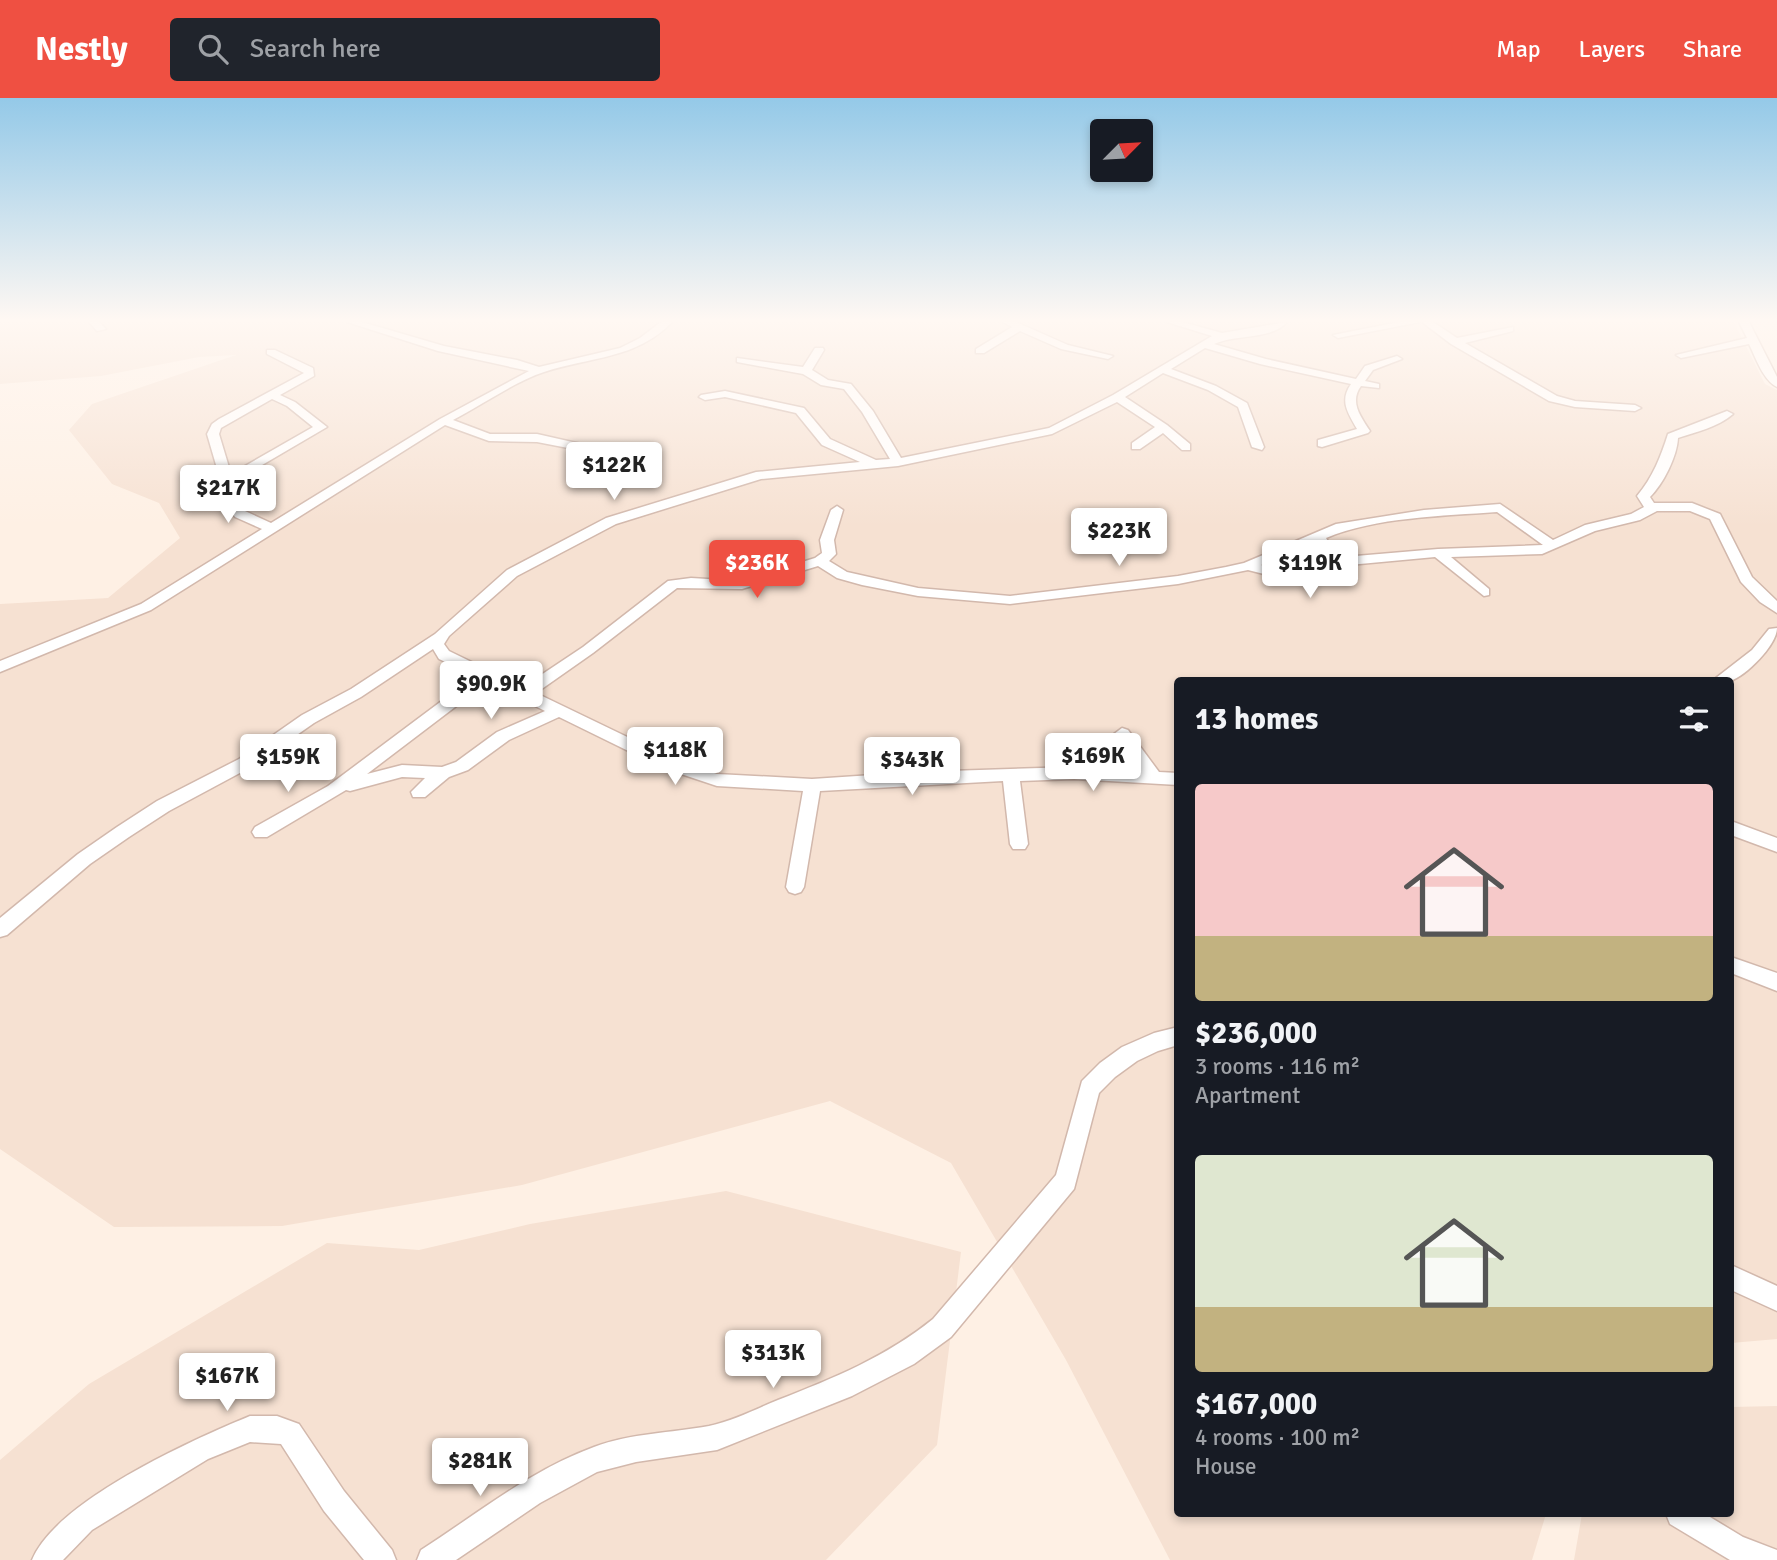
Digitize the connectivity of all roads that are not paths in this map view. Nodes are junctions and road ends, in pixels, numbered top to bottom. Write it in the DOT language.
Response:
graph roads {
  1 [pos="280,390"];
  2 [pos="501,390"];
  3 [pos="850,390"];
  4 [pos="1130,390"];
  5 [pos="1217,390"];
  6 [pos="1353,390"];
  7 [pos="1538,390"];
  8 [pos="272,395"];
  9 [pos="705,397"];
  10 [pos="1118,397"];
  11 [pos="1634,408"];
  12 [pos="1727,414"];
  13 [pos="444,421"];
  14 [pos="1163,427"];
  15 [pos="1322,443"];
  16 [pos="1136,446"];
  17 [pos="1186,447"];
  18 [pos="1258,447"];
  19 [pos="590,450"];
  20 [pos="898,462"];
  21 [pos="876,465"];
  22 [pos="225,482"];
  23 [pos="1651,508"];
  24 [pos="837,510"];
  25 [pos="272,528"];
  26 [pos="1318,535"];
  27 [pos="1553,546"];
  28 [pos="1438,553"];
  29 [pos="820,561"];
  30 [pos="1343,561"];
  31 [pos="1248,566"];
  32 [pos="1484,592"];
  33 [pos="1763,599"];
  34 [pos="1777,608"];
  35 [pos="1775,632"];
  36 [pos="439,638"];
  37 [pos="0,667"];
  38 [pos="486,676"];
  39 [pos="1725,677"];
  40 [pos="523,694"];
  41 [pos="556,712"];
  42 [pos="1122,734"];
  43 [pos="443,773"];
  44 [pos="1011,775"];
  45 [pos="1153,776"];
  46 [pos="1174,779"];
  47 [pos="812,785"];
  48 [pos="334,790"];
  49 [pos="419,792"];
  50 [pos="1734,829"];
  51 [pos="261,832"];
  52 [pos="1019,844"];
  53 [pos="1777,845"];
  54 [pos="795,887"];
  55 [pos="0,929"];
  56 [pos="1734,966"];
  57 [pos="1777,982"];
  58 [pos="1174,1036"];
  59 [pos="1734,1278"];
  60 [pos="1777,1298"];
  61 [pos="1685,1517"];
  62 [pos="46,1560"];
  63 [pos="382,1560"];
  64 [pos="431,1560"];
  65 [pos="1767,1560"];
  1 -- 8 [label="street"];
  2 -- 13 [label="street"];
  3 -- 20 [label="street"];
  4 -- 10 [label="street"];
  5 -- 18 [label="street"];
  6 -- 15 [label="street"];
  7 -- 11 [label="street"];
  8 -- 22 [label="street"];
  8 -- 22 [label="street"];
  9 -- 21 [label="street"];
  10 -- 14 [label="street"];
  10 -- 20 [label="street"];
  12 -- 23 [label="street"];
  13 -- 19 [label="street"];
  13 -- 25 [label="street"];
  14 -- 16 [label="street"];
  14 -- 17 [label="street"];
  20 -- 21 [label="street"];
  21 -- 36 [label="street"];
  22 -- 25 [label="street"];
  23 -- 27 [label="street"];
  23 -- 33 [label="street"];
  24 -- 29 [label="street"];
  25 -- 37 [label="street"];
  26 -- 27 [label="street"];
  26 -- 30 [label="street"];
  26 -- 31 [label="street"];
  27 -- 28 [label="street"];
  28 -- 30 [label="street"];
  28 -- 32 [label="street"];
  29 -- 31 [label="street"];
  29 -- 40 [label="street"];
  30 -- 31 [label="street"];
  33 -- 34 [label="street"];
  33 -- 35 [label="street"];
  35 -- 39 [label="street"];
  36 -- 38 [label="street"];
  36 -- 55 [label="street"];
  38 -- 40 [label="street"];
  38 -- 48 [label="street"];
  40 -- 41 [label="street"];
  41 -- 43 [label="street"];
  41 -- 47 [label="street"];
  42 -- 45 [label="street"];
  43 -- 48 [label="street"];
  43 -- 49 [label="street"];
  44 -- 45 [label="street"];
  44 -- 47 [label="street"];
  44 -- 52 [label="street"];
  45 -- 46 [label="street"];
  47 -- 54 [label="street"];
  48 -- 51 [label="street"];
  50 -- 53 [label="street"];
  56 -- 57 [label="street"];
  58 -- 64 [label="street"];
  59 -- 60 [label="street"];
  61 -- 65 [label="street"];
  62 -- 63 [label="street"];
}
